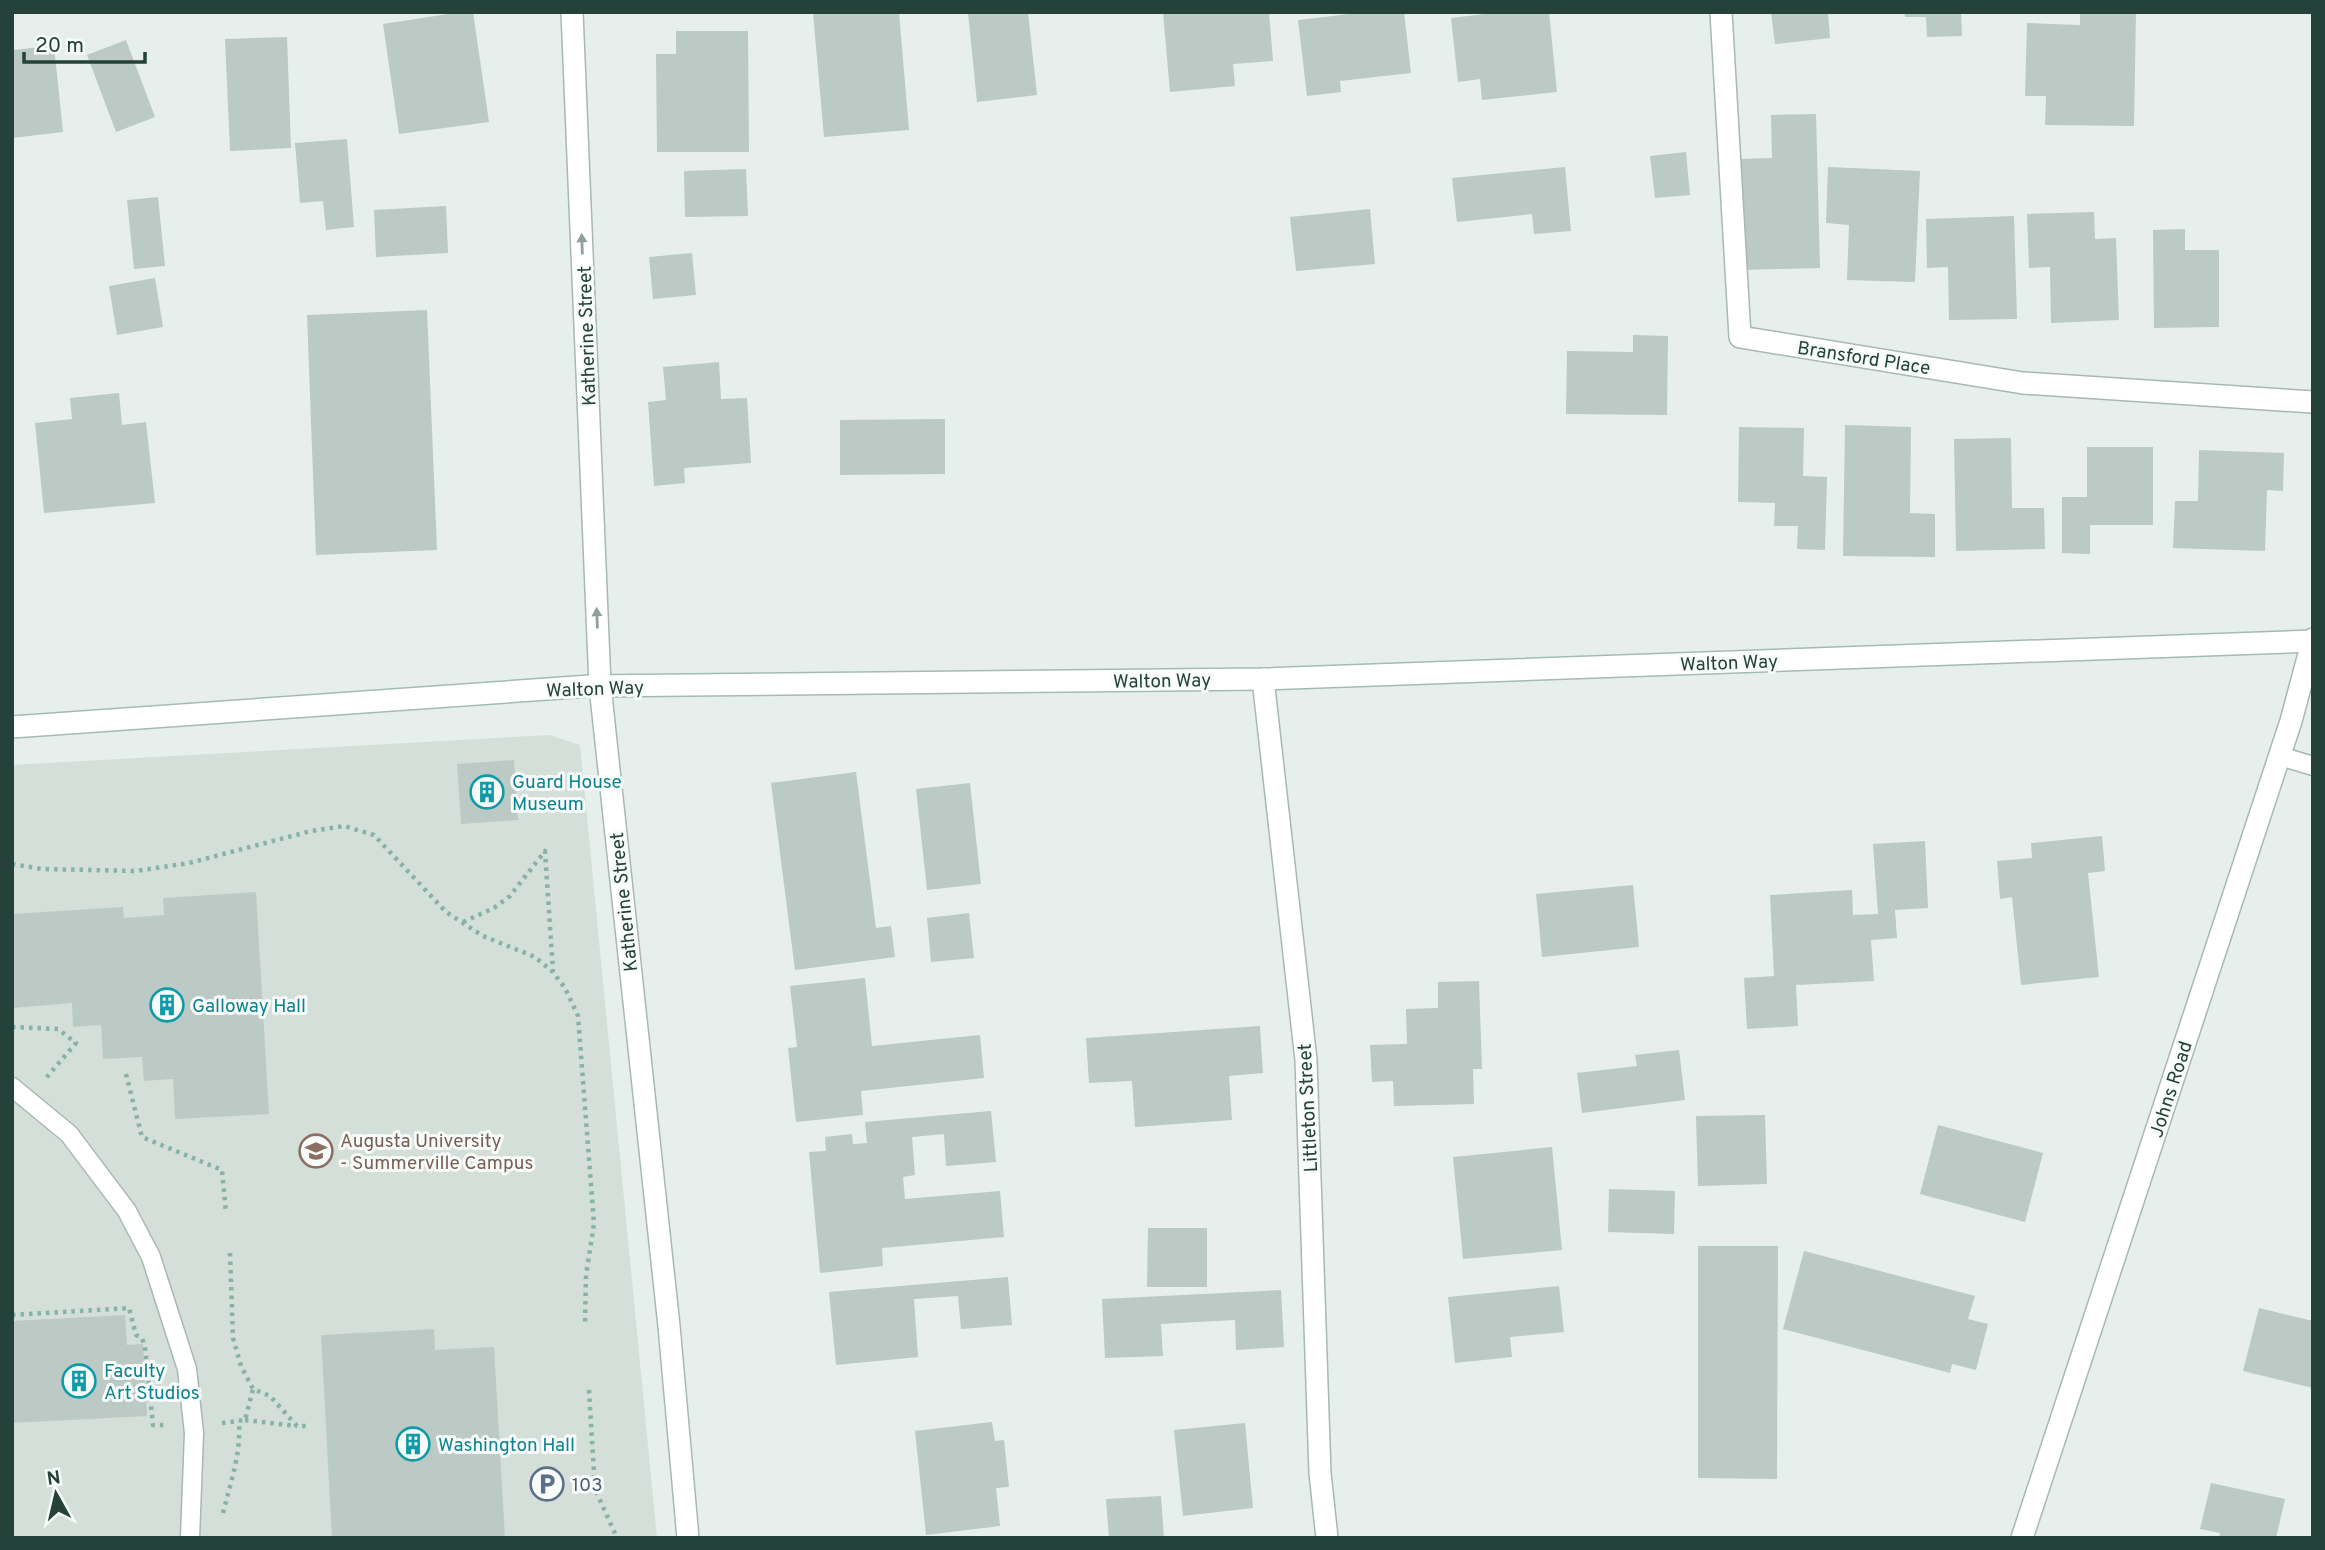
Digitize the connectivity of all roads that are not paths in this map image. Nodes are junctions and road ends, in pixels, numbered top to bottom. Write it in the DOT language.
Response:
graph roads {
  1 [pos="572,12"];
  2 [pos="1721,12"];
  3 [pos="2313,402"];
  4 [pos="2313,641"];
  5 [pos="1262,679"];
  6 [pos="600,686"];
  7 [pos="12,727"];
  8 [pos="2280,756"];
  9 [pos="2313,766"];
  10 [pos="12,1087"];
  11 [pos="190,1538"];
  12 [pos="688,1538"];
  13 [pos="1327,1538"];
  14 [pos="2022,1538"];
  6 -- 1 [label="street, Katherine Street, one-way"];
  2 -- 3 [label="street, Bransford Place"];
  4 -- 5 [label="street, Walton Way"];
  4 -- 8 [label="street, Johns Road"];
  5 -- 6 [label="street, Walton Way"];
  5 -- 13 [label="street, Littleton Street"];
  6 -- 7 [label="street, Walton Way"];
  6 -- 12 [label="street, Katherine Street"];
  8 -- 9 [label="lane"];
  8 -- 14 [label="street, Johns Road"];
  10 -- 11 [label="lane"];
}
